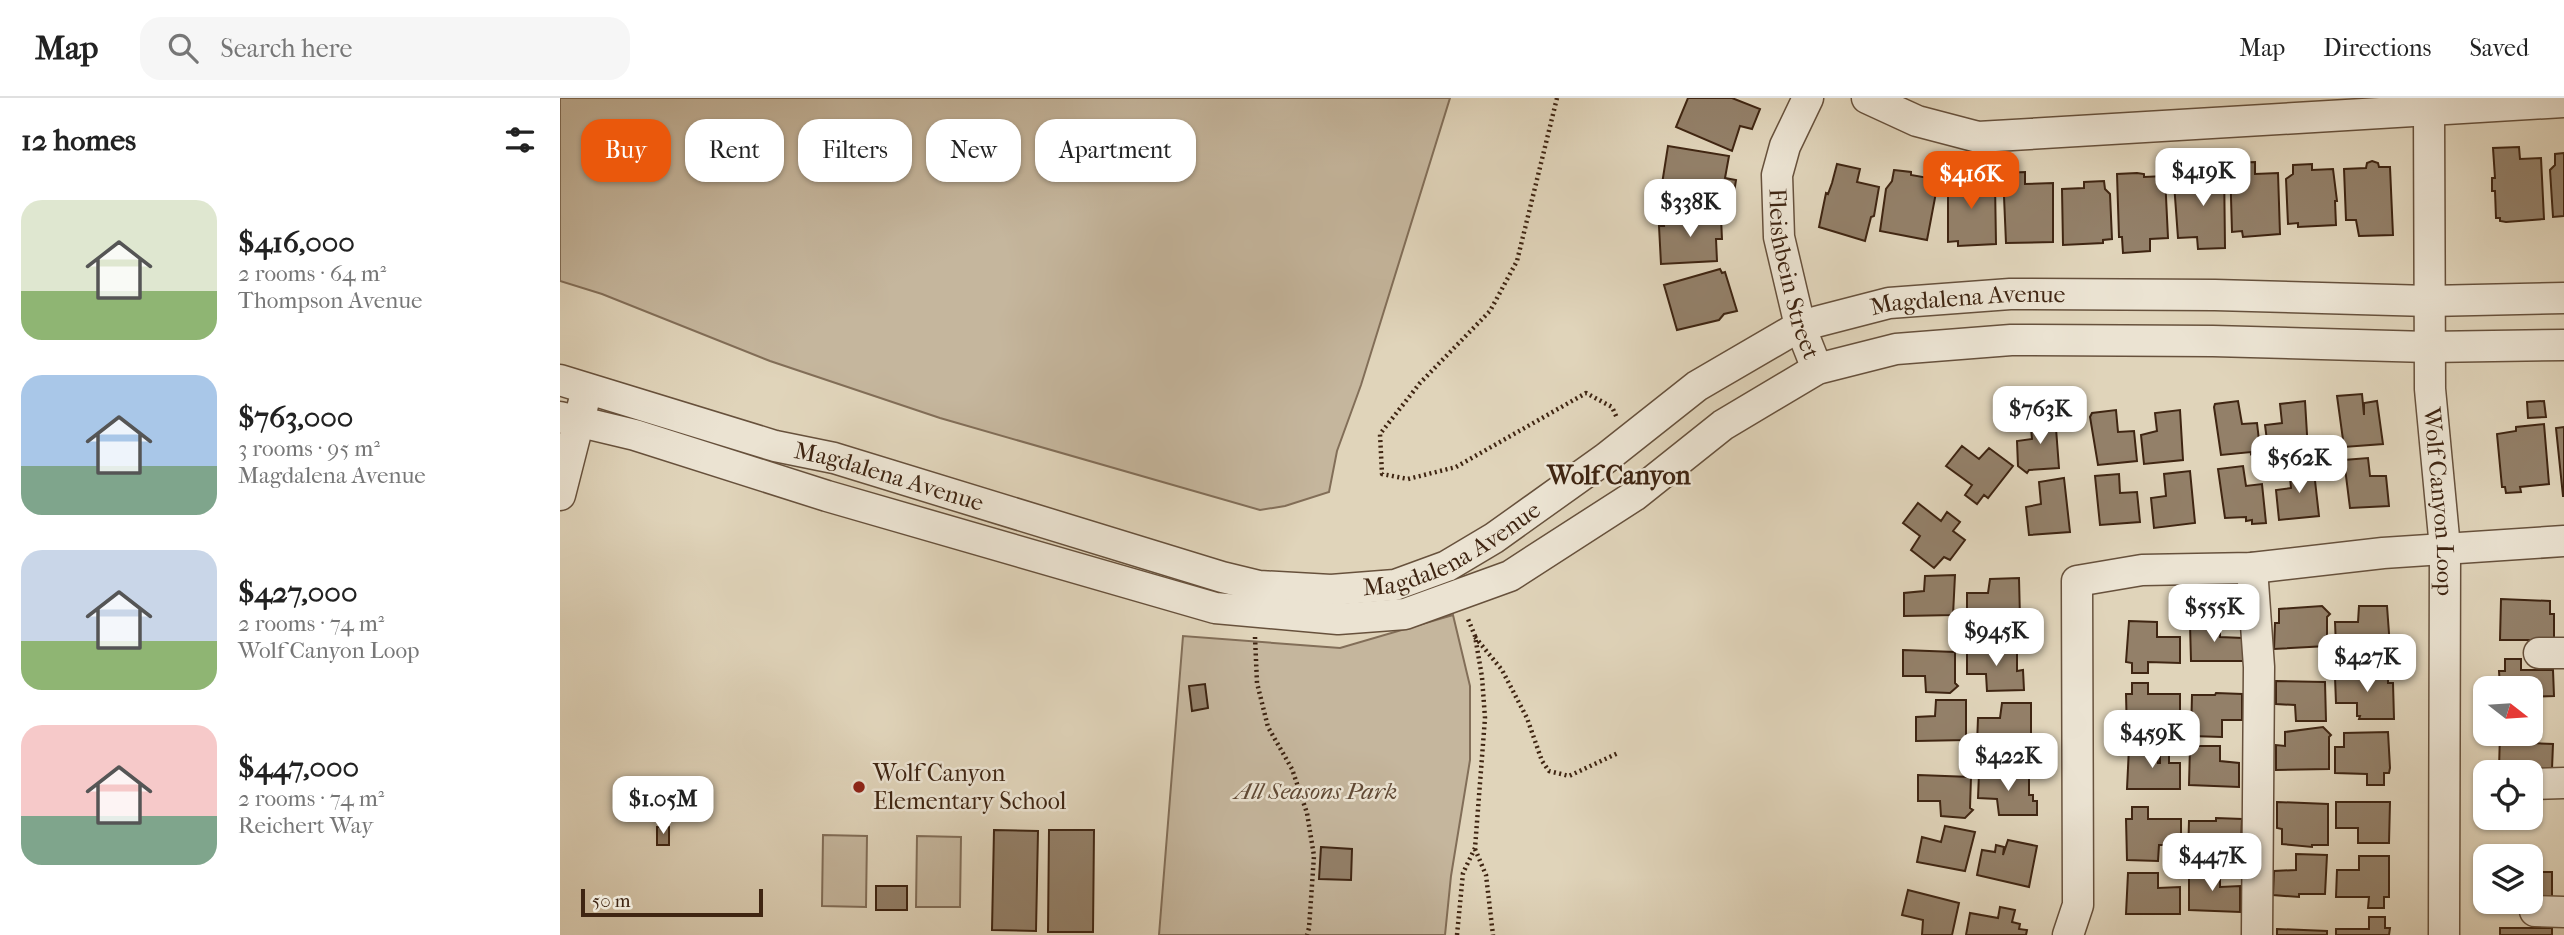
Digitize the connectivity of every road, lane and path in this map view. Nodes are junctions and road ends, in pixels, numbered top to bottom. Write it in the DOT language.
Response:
graph roads {
  1 [pos="1557,98"];
  2 [pos="1808,98"];
  3 [pos="1867,98"];
  4 [pos="2564,102"];
  5 [pos="2429,110"];
  6 [pos="2564,298"];
  7 [pos="2429,301"];
  8 [pos="1800,326"];
  9 [pos="2564,345"];
  10 [pos="2428,347"];
  11 [pos="1817,369"];
  12 [pos="574,383"];
  13 [pos="570,419"];
  14 [pos="1627,441"];
  15 [pos="560,495"];
  16 [pos="2564,541"];
  17 [pos="2445,548"];
  18 [pos="2252,568"];
  19 [pos="1459,596"];
  20 [pos="1257,612"];
  21 [pos="1475,636"];
  22 [pos="1618,753"];
  23 [pos="2564,783"];
  24 [pos="2543,784"];
  25 [pos="1475,848"];
  26 [pos="1307,935"];
  27 [pos="1457,935"];
  28 [pos="1493,935"];
  29 [pos="2068,935"];
  30 [pos="2257,935"];
  31 [pos="2444,935"];
  1 -- 14 [label="path"];
  2 -- 8 [label="street, Fleishbein Street"];
  3 -- 5 [label="street"];
  4 -- 5 [label="street"];
  5 -- 7 [label="street, Wolf Canyon Loop"];
  6 -- 7 [label="street, Magdalena Avenue"];
  7 -- 8 [label="street, Magdalena Avenue"];
  7 -- 10 [label="street, Wolf Canyon Loop"];
  8 -- 11 [label="street, Fleishbein Street"];
  8 -- 14 [label="street, Magdalena Avenue"];
  9 -- 10 [label="street, Magdalena Avenue"];
  10 -- 11 [label="street, Magdalena Avenue"];
  10 -- 17 [label="street, Wolf Canyon Loop"];
  11 -- 19 [label="street, Magdalena Avenue"];
  12 -- 13 [label="street"];
  12 -- 14 [label="street, Magdalena Avenue"];
  13 -- 15 [label="street"];
  13 -- 20 [label="street, Magdalena Avenue"];
  16 -- 17 [label="street"];
  17 -- 18 [label="street"];
  17 -- 31 [label="street, Wolf Canyon Loop"];
  18 -- 29 [label="street"];
  18 -- 30 [label="street"];
  19 -- 20 [label="street, Magdalena Avenue"];
  19 -- 21 [label="path"];
  20 -- 26 [label="path"];
  21 -- 22 [label="path"];
  21 -- 25 [label="path"];
  23 -- 24 [label="street"];
  25 -- 27 [label="path"];
  25 -- 28 [label="path"];
}
